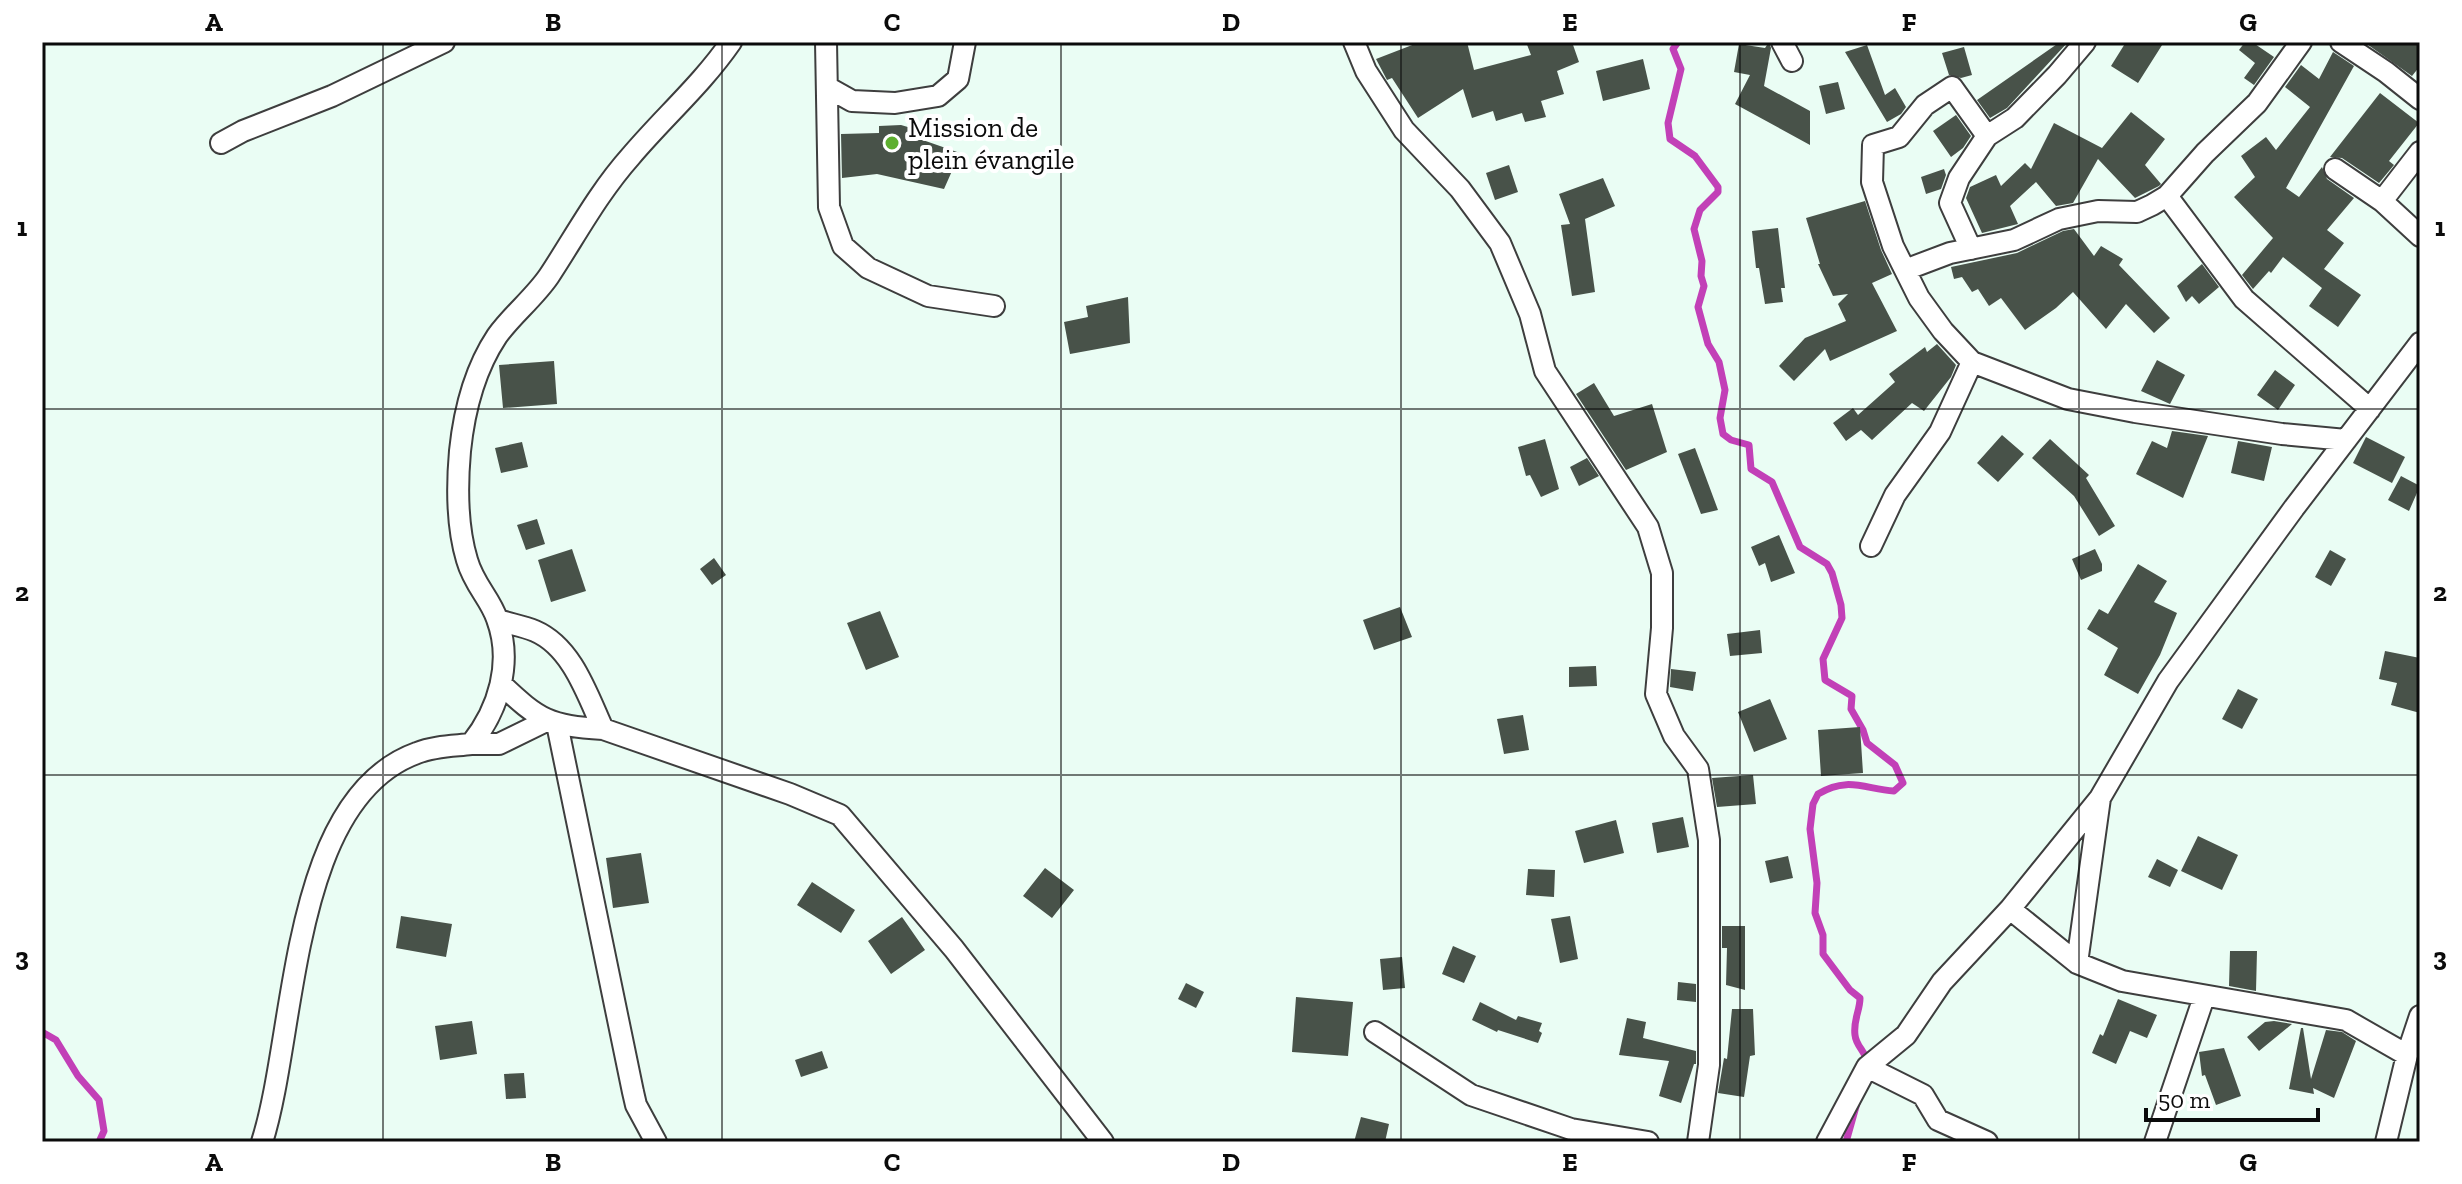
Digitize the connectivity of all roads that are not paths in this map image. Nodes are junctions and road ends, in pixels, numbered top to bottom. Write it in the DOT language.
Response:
graph roads {
  1 [pos="444,42"];
  2 [pos="731,42"];
  3 [pos="826,42"];
  4 [pos="965,42"];
  5 [pos="1354,42"];
  6 [pos="1782,42"];
  7 [pos="2085,42"];
  8 [pos="2301,42"];
  9 [pos="2341,42"];
  10 [pos="1792,61"];
  11 [pos="827,87"];
  12 [pos="2420,99"];
  13 [pos="1987,136"];
  14 [pos="221,143"];
  15 [pos="2420,152"];
  16 [pos="2335,169"];
  17 [pos="2167,196"];
  18 [pos="2382,201"];
  19 [pos="2420,236"];
  20 [pos="1971,249"];
  21 [pos="1905,270"];
  22 [pos="994,306"];
  23 [pos="2420,343"];
  24 [pos="1972,362"];
  25 [pos="2370,409"];
  26 [pos="2346,440"];
  27 [pos="1871,546"];
  28 [pos="498,620"];
  29 [pos="501,684"];
  30 [pos="552,722"];
  31 [pos="603,729"];
  32 [pos="471,744"];
  33 [pos="2100,798"];
  34 [pos="2010,909"];
  35 [pos="2077,963"];
  36 [pos="2204,997"];
  37 [pos="2420,1016"];
  38 [pos="1375,1032"];
  39 [pos="2407,1055"];
  40 [pos="1867,1067"];
  41 [pos="262,1142"];
  42 [pos="656,1142"];
  43 [pos="1103,1142"];
  44 [pos="1648,1142"];
  45 [pos="1698,1142"];
  46 [pos="1827,1142"];
  47 [pos="1987,1142"];
  48 [pos="2155,1142"];
  49 [pos="2386,1142"];
  1 -- 14 [label="street"];
  2 -- 28 [label="street"];
  3 -- 11 [label="street"];
  4 -- 11 [label="street"];
  5 -- 45 [label="street"];
  6 -- 10 [label="street"];
  7 -- 13 [label="street"];
  8 -- 17 [label="street"];
  9 -- 12 [label="street"];
  11 -- 22 [label="street"];
  13 -- 20 [label="street"];
  13 -- 21 [label="street"];
  15 -- 18 [label="street"];
  16 -- 18 [label="street"];
  17 -- 20 [label="street"];
  17 -- 25 [label="street"];
  18 -- 19 [label="street"];
  20 -- 21 [label="street"];
  21 -- 24 [label="street"];
  23 -- 25 [label="street"];
  24 -- 26 [label="street"];
  24 -- 27 [label="street"];
  25 -- 26 [label="street"];
  26 -- 33 [label="street"];
  28 -- 29 [label="street"];
  28 -- 31 [label="street"];
  29 -- 30 [label="street"];
  29 -- 32 [label="street"];
  30 -- 31 [label="street"];
  30 -- 32 [label="street"];
  30 -- 42 [label="street"];
  31 -- 43 [label="street"];
  32 -- 41 [label="street"];
  33 -- 34 [label="street"];
  33 -- 35 [label="street"];
  34 -- 35 [label="street"];
  34 -- 40 [label="street"];
  35 -- 36 [label="street"];
  36 -- 39 [label="street"];
  36 -- 48 [label="street"];
  37 -- 39 [label="street"];
  38 -- 44 [label="street"];
  39 -- 49 [label="street"];
  40 -- 46 [label="street"];
  40 -- 47 [label="street"];
}
